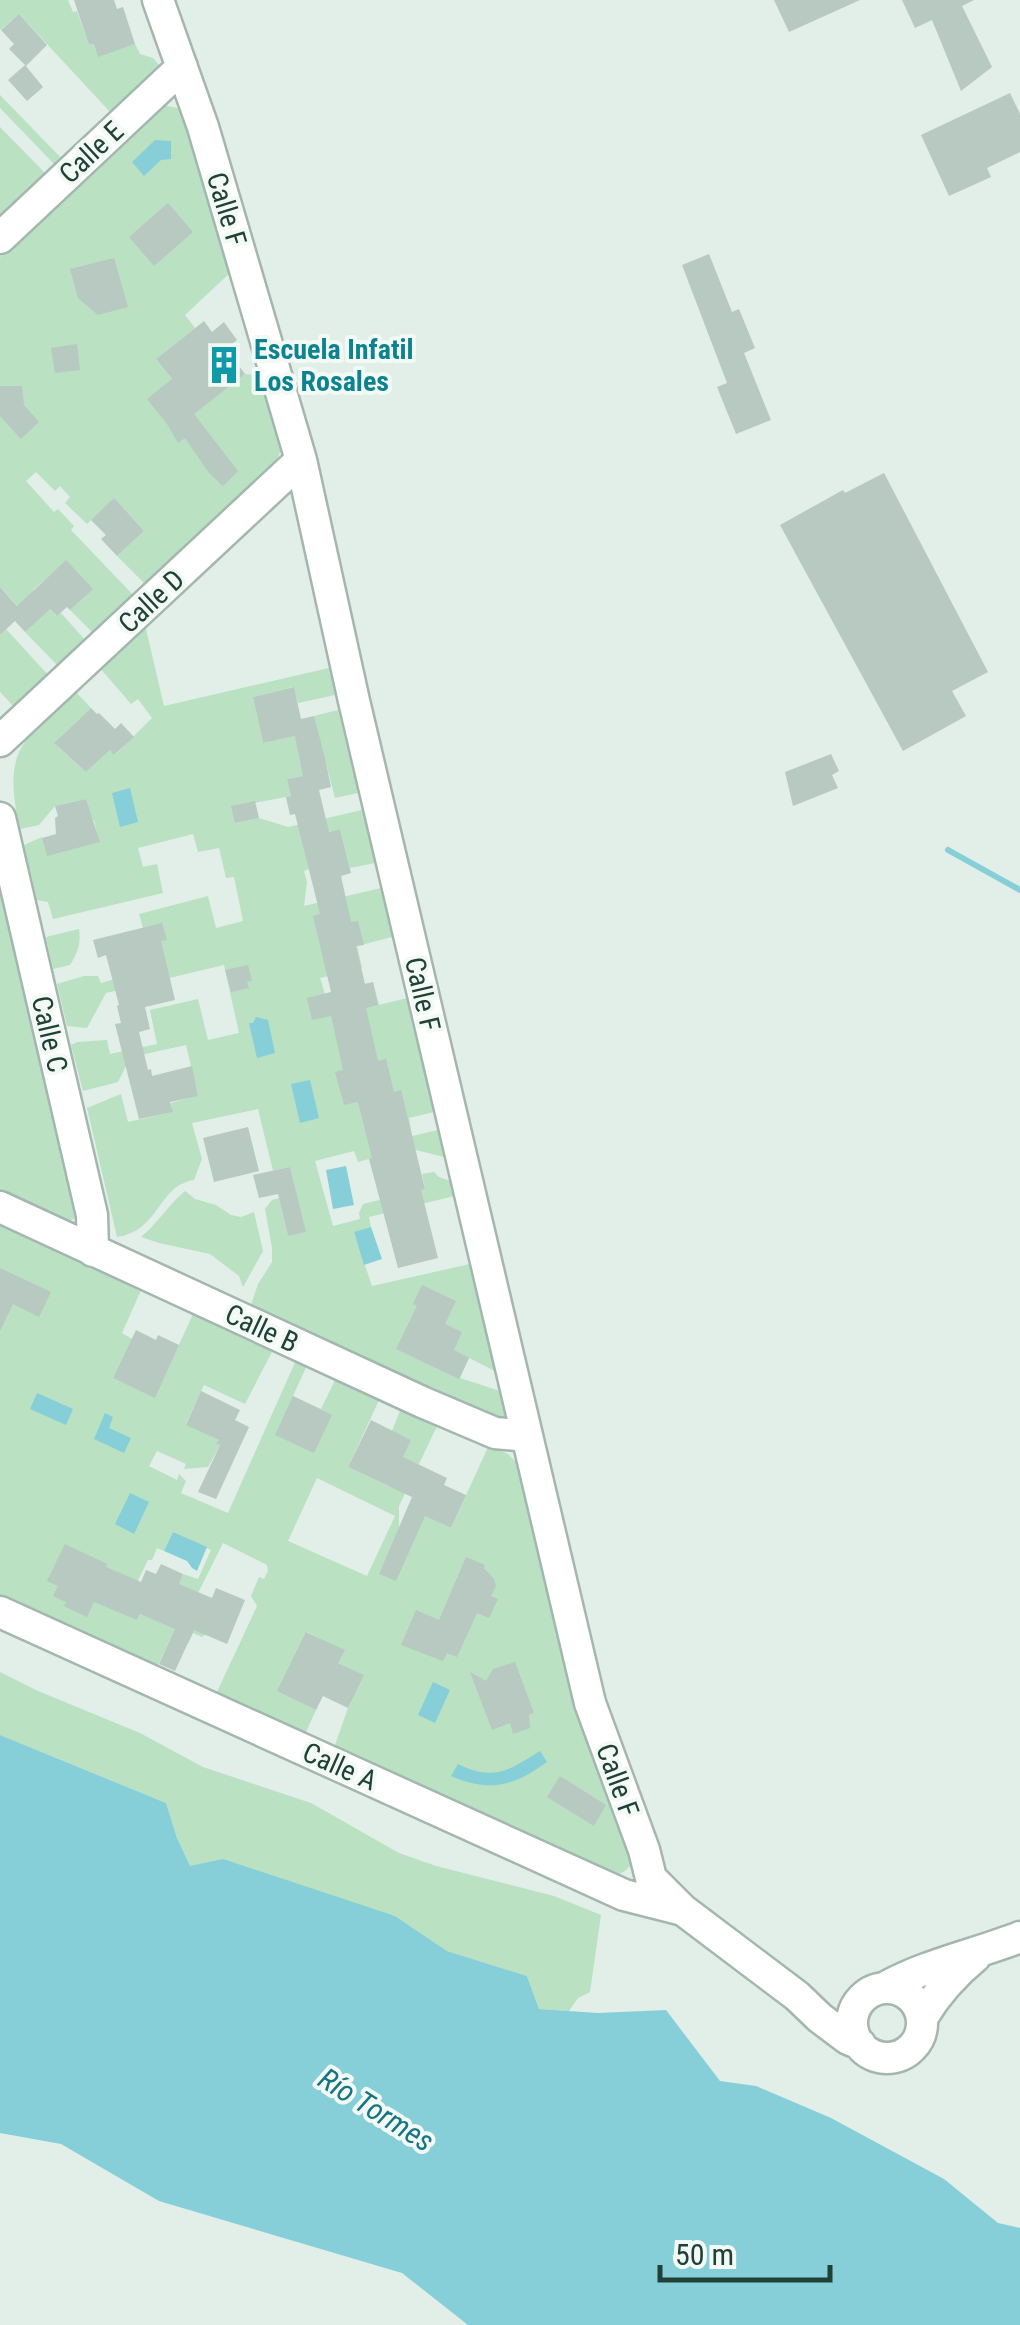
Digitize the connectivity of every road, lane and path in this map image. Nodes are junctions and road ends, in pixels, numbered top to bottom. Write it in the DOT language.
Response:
graph roads {
  1 [pos="158,0"];
  2 [pos="182,67"];
  3 [pos="0,238"];
  4 [pos="302,460"];
  5 [pos="0,741"];
  6 [pos="0,818"];
  7 [pos="0,1207"];
  8 [pos="93,1250"];
  9 [pos="528,1436"];
  10 [pos="0,1612"];
  11 [pos="683,1910"];
  12 [pos="1020,1937"];
  13 [pos="982,1952"];
  14 [pos="875,1992"];
  15 [pos="797,1996"];
  16 [pos="922,2018"];
  17 [pos="860,2044"];
  1 -- 2 [label="street, Calle F"];
  2 -- 3 [label="street, Calle E"];
  2 -- 4 [label="street, Calle F"];
  4 -- 5 [label="street, Calle D"];
  4 -- 9 [label="street, Calle F"];
  6 -- 8 [label="street, Calle C"];
  7 -- 8 [label="street, Calle B"];
  8 -- 9 [label="street, Calle B"];
  9 -- 11 [label="street, Calle F"];
  10 -- 11 [label="street, Calle A"];
  11 -- 15 [label="street"];
  12 -- 13 [label="street"];
  13 -- 14 [label="street"];
  13 -- 16 [label="street"];
  14 -- 15 [label="street"];
  14 -- 16 [label="street"];
  14 -- 17 [label="street"];
  15 -- 17 [label="street"];
  16 -- 17 [label="street"];
}
